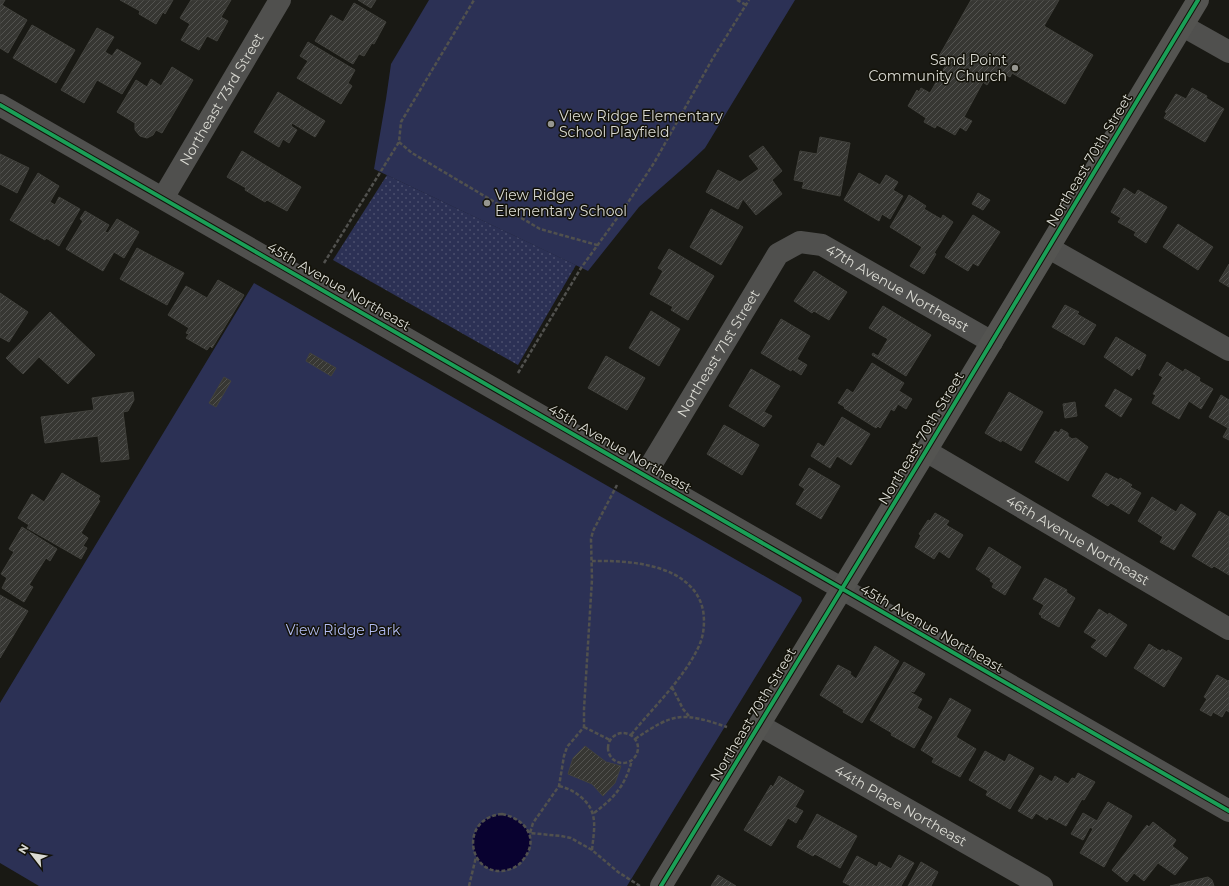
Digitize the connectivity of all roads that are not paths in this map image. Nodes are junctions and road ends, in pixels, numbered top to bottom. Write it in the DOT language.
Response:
graph roads {
  1 [pos="280,0"];
  2 [pos="1198,0"];
  3 [pos="1183,26"];
  4 [pos="1229,52"];
  5 [pos="0,105"];
  6 [pos="163,198"];
  7 [pos="800,242"];
  8 [pos="1049,248"];
  9 [pos="992,342"];
  10 [pos="1229,350"];
  11 [pos="926,451"];
  12 [pos="637,470"];
  13 [pos="842,589"];
  14 [pos="1229,629"];
  15 [pos="759,725"];
  16 [pos="1229,811"];
  17 [pos="661,886"];
  18 [pos="1042,886"];
  1 -- 6 [label="street, Northeast 73rd Street"];
  2 -- 3 [label="street, Northeast 70th Street"];
  3 -- 4 [label="street"];
  3 -- 8 [label="street, Northeast 70th Street"];
  5 -- 6 [label="street, 45th Avenue Northeast"];
  6 -- 12 [label="street, 45th Avenue Northeast"];
  7 -- 9 [label="street, 47th Avenue Northeast"];
  7 -- 12 [label="street, Northeast 71st Street"];
  8 -- 9 [label="street, Northeast 70th Street"];
  8 -- 10 [label="street"];
  9 -- 11 [label="street, Northeast 70th Street"];
  11 -- 13 [label="street, Northeast 70th Street"];
  11 -- 14 [label="street, 46th Avenue Northeast"];
  12 -- 13 [label="street, 45th Avenue Northeast"];
  13 -- 15 [label="street, Northeast 70th Street"];
  13 -- 16 [label="street, 45th Avenue Northeast"];
  15 -- 17 [label="street, Northeast 70th Street"];
  15 -- 18 [label="street, 44th Place Northeast"];
}
